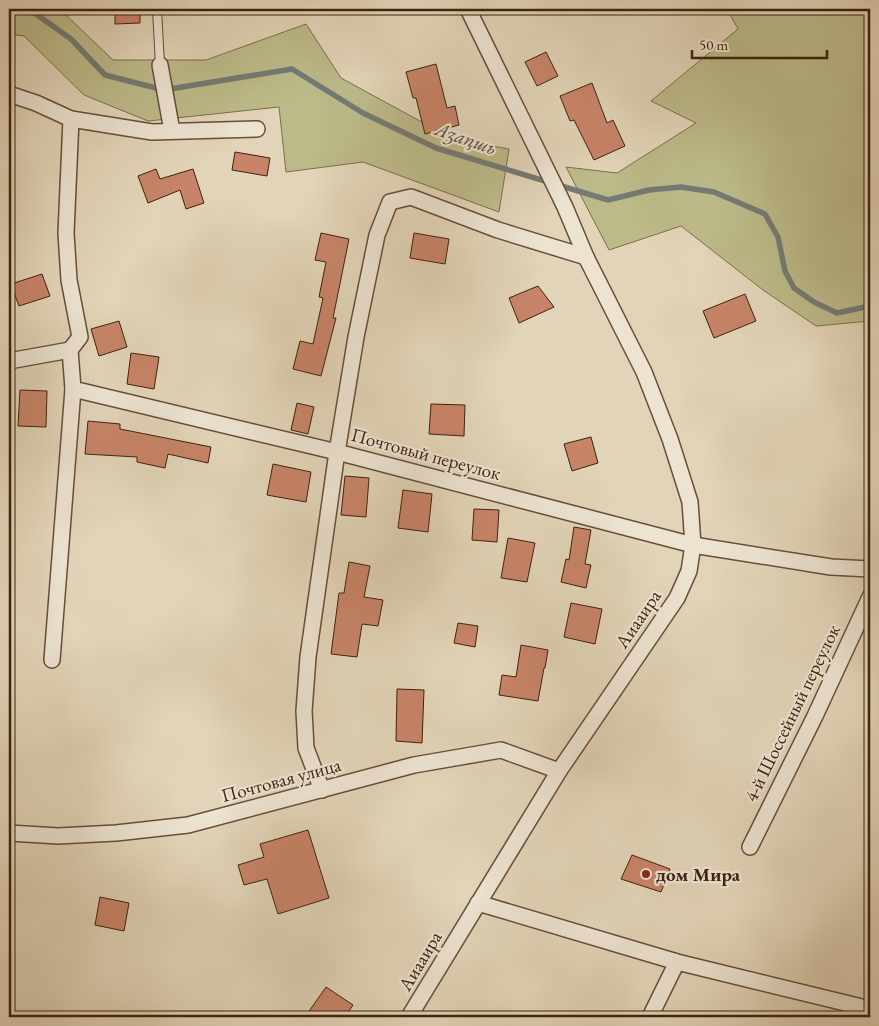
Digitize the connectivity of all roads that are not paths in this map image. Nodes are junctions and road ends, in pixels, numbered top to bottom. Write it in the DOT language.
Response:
graph roads {
  1 [pos="157,9"];
  2 [pos="468,9"];
  3 [pos="160,65"];
  4 [pos="9,94"];
  5 [pos="71,119"];
  6 [pos="257,129"];
  7 [pos="172,131"];
  8 [pos="586,257"];
  9 [pos="70,350"];
  10 [pos="9,361"];
  11 [pos="73,389"];
  12 [pos="337,452"];
  13 [pos="693,544"];
  14 [pos="870,569"];
  15 [pos="870,596"];
  16 [pos="52,660"];
  17 [pos="559,771"];
  18 [pos="322,790"];
  19 [pos="9,833"];
  20 [pos="750,847"];
  21 [pos="478,903"];
  22 [pos="677,962"];
  23 [pos="868,1009"];
  24 [pos="409,1017"];
  25 [pos="650,1017"];
  1 -- 3 [label="lane"];
  2 -- 8 [label="street, Аиааира"];
  3 -- 7 [label="street"];
  4 -- 5 [label="street"];
  5 -- 7 [label="street"];
  5 -- 9 [label="street"];
  6 -- 7 [label="street"];
  8 -- 12 [label="street"];
  8 -- 13 [label="street, Аиааира"];
  9 -- 10 [label="street"];
  9 -- 11 [label="street"];
  11 -- 12 [label="street, Почтовый переулок"];
  11 -- 16 [label="street"];
  12 -- 13 [label="street, Почтовый переулок"];
  12 -- 18 [label="street"];
  13 -- 14 [label="street, Почтовый переулок"];
  13 -- 17 [label="street, Аиааира"];
  15 -- 20 [label="street, 4-й Шоссейный переулок"];
  17 -- 18 [label="street, Почтовая улица"];
  17 -- 21 [label="street, Аиааира"];
  18 -- 19 [label="street, Почтовая улица"];
  21 -- 22 [label="street"];
  21 -- 24 [label="street, Аиааира"];
  22 -- 23 [label="street"];
  22 -- 25 [label="street"];
}
